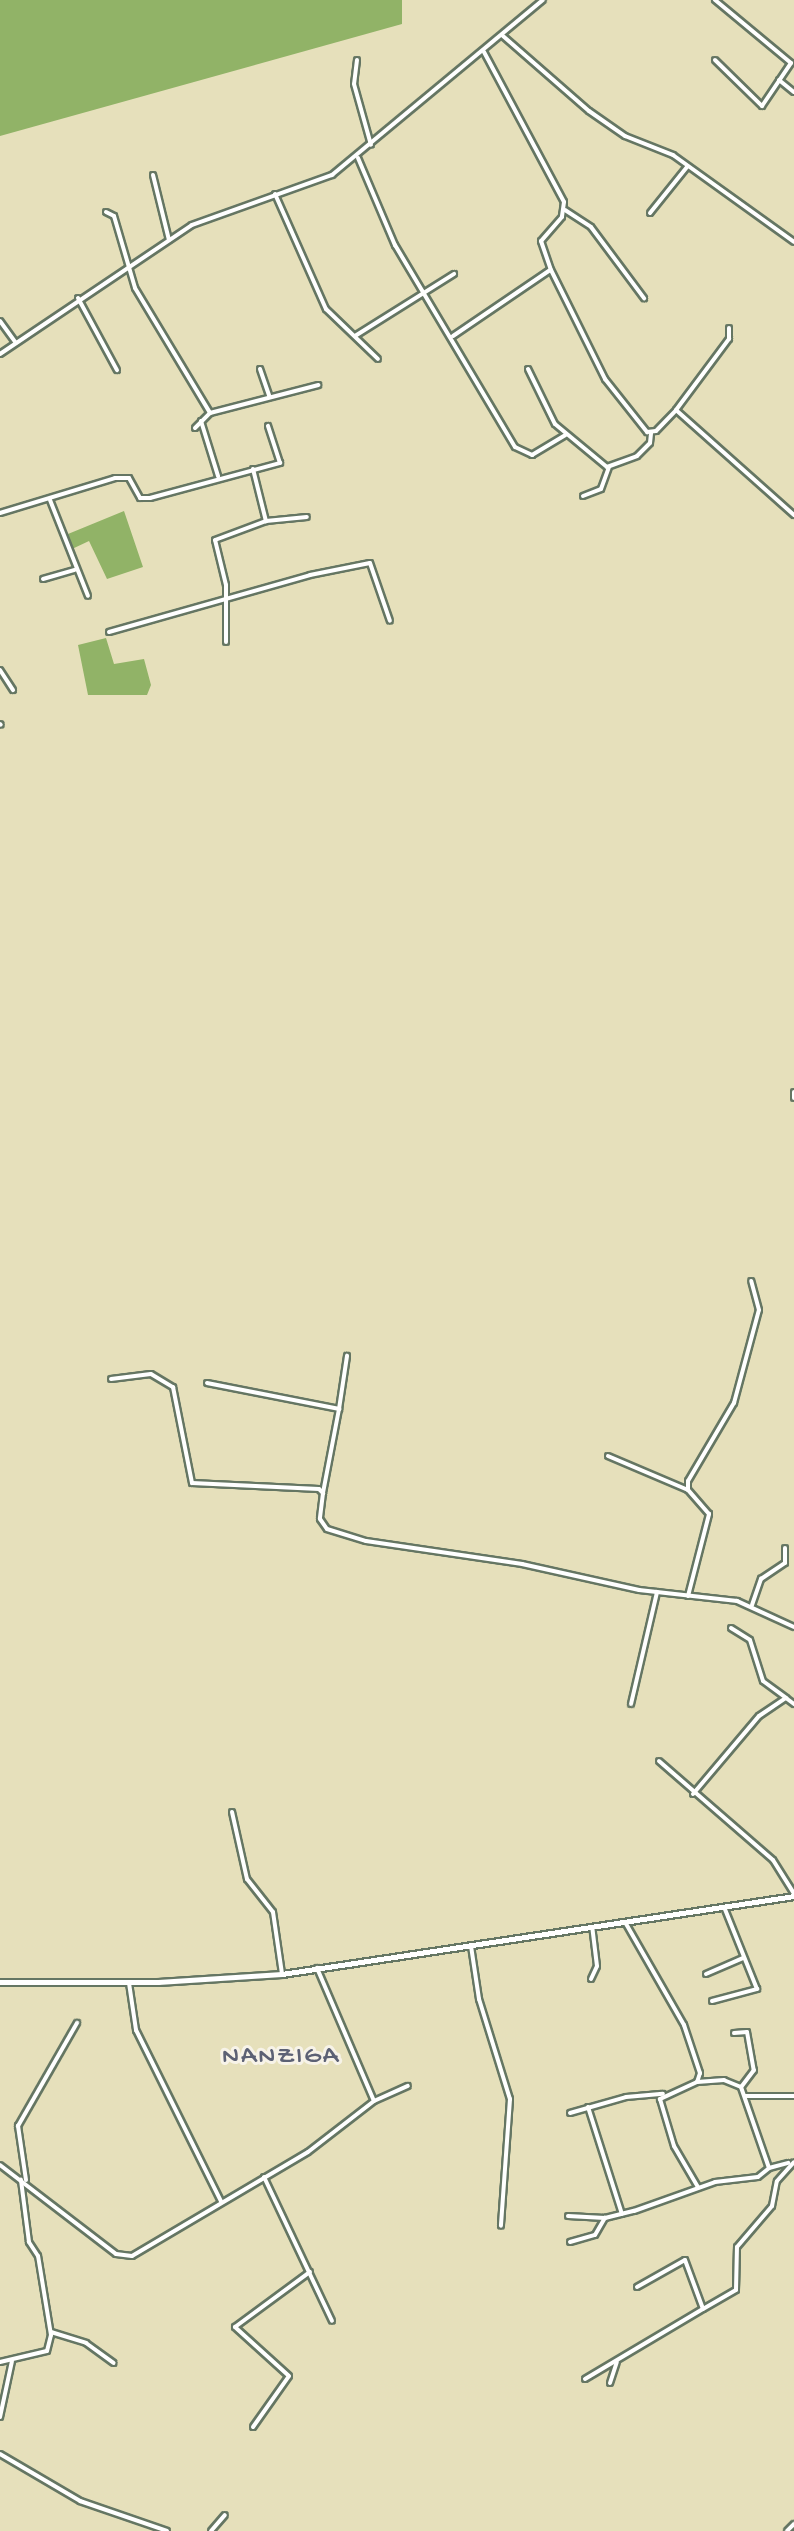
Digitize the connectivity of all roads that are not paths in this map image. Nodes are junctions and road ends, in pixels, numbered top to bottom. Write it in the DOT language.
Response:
graph roads {
  1 [pos="543,0"];
  2 [pos="715,0"];
  3 [pos="503,36"];
  4 [pos="484,52"];
  5 [pos="357,60"];
  6 [pos="715,60"];
  7 [pos="779,80"];
  8 [pos="794,92"];
  9 [pos="371,145"];
  10 [pos="358,158"];
  11 [pos="687,167"];
  12 [pos="153,175"];
  13 [pos="275,194"];
  14 [pos="565,210"];
  15 [pos="106,212"];
  16 [pos="650,213"];
  17 [pos="794,232"];
  18 [pos="169,240"];
  19 [pos="792,240"];
  20 [pos="129,264"];
  21 [pos="551,270"];
  22 [pos="454,274"];
  23 [pos="426,295"];
  24 [pos="78,298"];
  25 [pos="644,298"];
  26 [pos="0,321"];
  27 [pos="729,328"];
  28 [pos="355,336"];
  29 [pos="453,336"];
  30 [pos="16,343"];
  31 [pos="0,354"];
  32 [pos="378,359"];
  33 [pos="260,369"];
  34 [pos="528,369"];
  35 [pos="117,370"];
  36 [pos="318,385"];
  37 [pos="269,395"];
  38 [pos="676,410"];
  39 [pos="210,413"];
  40 [pos="201,421"];
  41 [pos="268,426"];
  42 [pos="195,428"];
  43 [pos="651,433"];
  44 [pos="565,435"];
  45 [pos="609,467"];
  46 [pos="253,469"];
  47 [pos="218,476"];
  48 [pos="583,496"];
  49 [pos="50,500"];
  50 [pos="0,513"];
  51 [pos="794,515"];
  52 [pos="307,517"];
  53 [pos="266,521"];
  54 [pos="76,569"];
  55 [pos="43,579"];
  56 [pos="88,596"];
  57 [pos="228,601"];
  58 [pos="390,621"];
  59 [pos="109,632"];
  60 [pos="226,642"];
  61 [pos="0,670"];
  62 [pos="2,678"];
  63 [pos="13,690"];
  64 [pos="751,1281"];
  65 [pos="347,1356"];
  66 [pos="111,1379"];
  67 [pos="207,1383"];
  68 [pos="339,1409"];
  69 [pos="608,1456"];
  70 [pos="688,1490"];
  71 [pos="323,1493"];
  72 [pos="785,1548"];
  73 [pos="657,1592"];
  74 [pos="688,1596"];
  75 [pos="751,1606"];
  76 [pos="794,1627"];
  77 [pos="731,1628"];
  78 [pos="786,1698"];
  79 [pos="631,1704"];
  80 [pos="794,1704"];
  81 [pos="659,1761"];
  82 [pos="693,1794"];
  83 [pos="232,1812"];
  84 [pos="794,1895"];
  85 [pos="724,1907"];
  86 [pos="625,1922"];
  87 [pos="592,1928"];
  88 [pos="471,1946"];
  89 [pos="743,1958"];
  90 [pos="317,1968"];
  91 [pos="282,1974"];
  92 [pos="706,1974"];
  93 [pos="591,1979"];
  94 [pos="0,1982"];
  95 [pos="129,1983"];
  96 [pos="712,2001"];
  97 [pos="77,2023"];
  98 [pos="734,2033"];
  99 [pos="700,2073"];
  100 [pos="709,2080"];
  101 [pos="697,2082"];
  102 [pos="408,2086"];
  103 [pos="741,2087"];
  104 [pos="663,2094"];
  105 [pos="745,2096"];
  106 [pos="794,2096"];
  107 [pos="374,2101"];
  108 [pos="588,2107"];
  109 [pos="570,2113"];
  110 [pos="794,2162"];
  111 [pos="0,2165"];
  112 [pos="769,2168"];
  113 [pos="264,2177"];
  114 [pos="24,2181"];
  115 [pos="698,2187"];
  116 [pos="221,2201"];
  117 [pos="622,2214"];
  118 [pos="568,2216"];
  119 [pos="605,2218"];
  120 [pos="501,2226"];
  121 [pos="570,2242"];
  122 [pos="310,2272"];
  123 [pos="637,2287"];
  124 [pos="703,2309"];
  125 [pos="332,2321"];
  126 [pos="51,2332"];
  127 [pos="618,2360"];
  128 [pos="12,2361"];
  129 [pos="0,2362"];
  130 [pos="114,2363"];
  131 [pos="585,2379"];
  132 [pos="610,2383"];
  133 [pos="0,2417"];
  134 [pos="253,2427"];
  135 [pos="0,2454"];
  136 [pos="225,2515"];
  137 [pos="794,2524"];
  138 [pos="167,2531"];
  139 [pos="211,2531"];
  140 [pos="787,2531"];
  1 -- 3 [label="street"];
  2 -- 7 [label="street"];
  3 -- 4 [label="street"];
  3 -- 11 [label="street"];
  4 -- 9 [label="street"];
  4 -- 14 [label="street"];
  5 -- 9 [label="street"];
  6 -- 7 [label="street"];
  7 -- 8 [label="street"];
  9 -- 10 [label="street"];
  10 -- 13 [label="street"];
  10 -- 23 [label="street"];
  11 -- 16 [label="street"];
  11 -- 19 [label="street"];
  12 -- 18 [label="street"];
  13 -- 18 [label="street"];
  13 -- 28 [label="street"];
  14 -- 21 [label="street"];
  14 -- 25 [label="street"];
  15 -- 20 [label="street"];
  17 -- 19 [label="street"];
  18 -- 20 [label="street"];
  20 -- 24 [label="street"];
  20 -- 39 [label="street"];
  21 -- 29 [label="street"];
  21 -- 43 [label="street"];
  22 -- 23 [label="street"];
  23 -- 28 [label="street"];
  23 -- 29 [label="street"];
  24 -- 30 [label="street"];
  24 -- 35 [label="street"];
  26 -- 30 [label="street"];
  27 -- 38 [label="street"];
  28 -- 32 [label="street"];
  29 -- 44 [label="street"];
  30 -- 31 [label="street"];
  33 -- 37 [label="street"];
  34 -- 44 [label="street"];
  36 -- 37 [label="street"];
  37 -- 39 [label="street"];
  38 -- 43 [label="street"];
  38 -- 51 [label="street"];
  39 -- 40 [label="street"];
  40 -- 42 [label="street"];
  40 -- 47 [label="street"];
  41 -- 46 [label="street"];
  43 -- 45 [label="street"];
  44 -- 45 [label="street"];
  45 -- 48 [label="street"];
  46 -- 47 [label="street"];
  46 -- 53 [label="street"];
  47 -- 49 [label="street"];
  49 -- 50 [label="street"];
  49 -- 54 [label="street"];
  52 -- 53 [label="street"];
  53 -- 57 [label="street"];
  54 -- 55 [label="street"];
  54 -- 56 [label="street"];
  57 -- 58 [label="street"];
  57 -- 59 [label="street"];
  57 -- 60 [label="street"];
  61 -- 62 [label="street"];
  62 -- 63 [label="street"];
  64 -- 70 [label="street"];
  65 -- 68 [label="street"];
  66 -- 71 [label="street"];
  67 -- 68 [label="street"];
  68 -- 71 [label="street"];
  69 -- 70 [label="street"];
  70 -- 74 [label="street"];
  71 -- 73 [label="street"];
  72 -- 75 [label="street"];
  73 -- 74 [label="street"];
  73 -- 79 [label="street"];
  74 -- 75 [label="street"];
  75 -- 76 [label="street"];
  77 -- 78 [label="street"];
  78 -- 80 [label="street"];
  78 -- 82 [label="street"];
  81 -- 82 [label="street"];
  82 -- 84 [label="street"];
  83 -- 91 [label="street"];
  84 -- 85 [label="street"];
  85 -- 86 [label="street"];
  85 -- 89 [label="street"];
  86 -- 87 [label="street"];
  86 -- 99 [label="street"];
  87 -- 88 [label="street"];
  87 -- 93 [label="street"];
  88 -- 90 [label="street"];
  88 -- 120 [label="street"];
  89 -- 92 [label="street"];
  89 -- 96 [label="street"];
  90 -- 91 [label="street"];
  90 -- 107 [label="street"];
  91 -- 95 [label="street"];
  94 -- 95 [label="street"];
  95 -- 116 [label="street"];
  97 -- 114 [label="street"];
  98 -- 103 [label="street"];
  99 -- 100 [label="street"];
  99 -- 101 [label="street"];
  100 -- 101 [label="street"];
  100 -- 103 [label="street"];
  101 -- 104 [label="street"];
  102 -- 107 [label="street"];
  103 -- 105 [label="street"];
  104 -- 108 [label="street"];
  104 -- 115 [label="street"];
  105 -- 106 [label="street"];
  105 -- 112 [label="street"];
  107 -- 113 [label="street"];
  108 -- 109 [label="street"];
  108 -- 117 [label="street"];
  110 -- 112 [label="street"];
  110 -- 124 [label="street"];
  111 -- 114 [label="street"];
  112 -- 115 [label="street"];
  113 -- 116 [label="street"];
  113 -- 122 [label="street"];
  114 -- 116 [label="street"];
  114 -- 126 [label="street"];
  115 -- 117 [label="street"];
  117 -- 119 [label="street"];
  118 -- 119 [label="street"];
  119 -- 121 [label="street"];
  122 -- 125 [label="street"];
  122 -- 134 [label="street"];
  123 -- 124 [label="street"];
  124 -- 127 [label="street"];
  126 -- 128 [label="street"];
  126 -- 130 [label="street"];
  127 -- 131 [label="street"];
  127 -- 132 [label="street"];
  128 -- 129 [label="street"];
  128 -- 133 [label="street"];
  135 -- 138 [label="street"];
  136 -- 139 [label="street"];
  137 -- 140 [label="street"];
}
